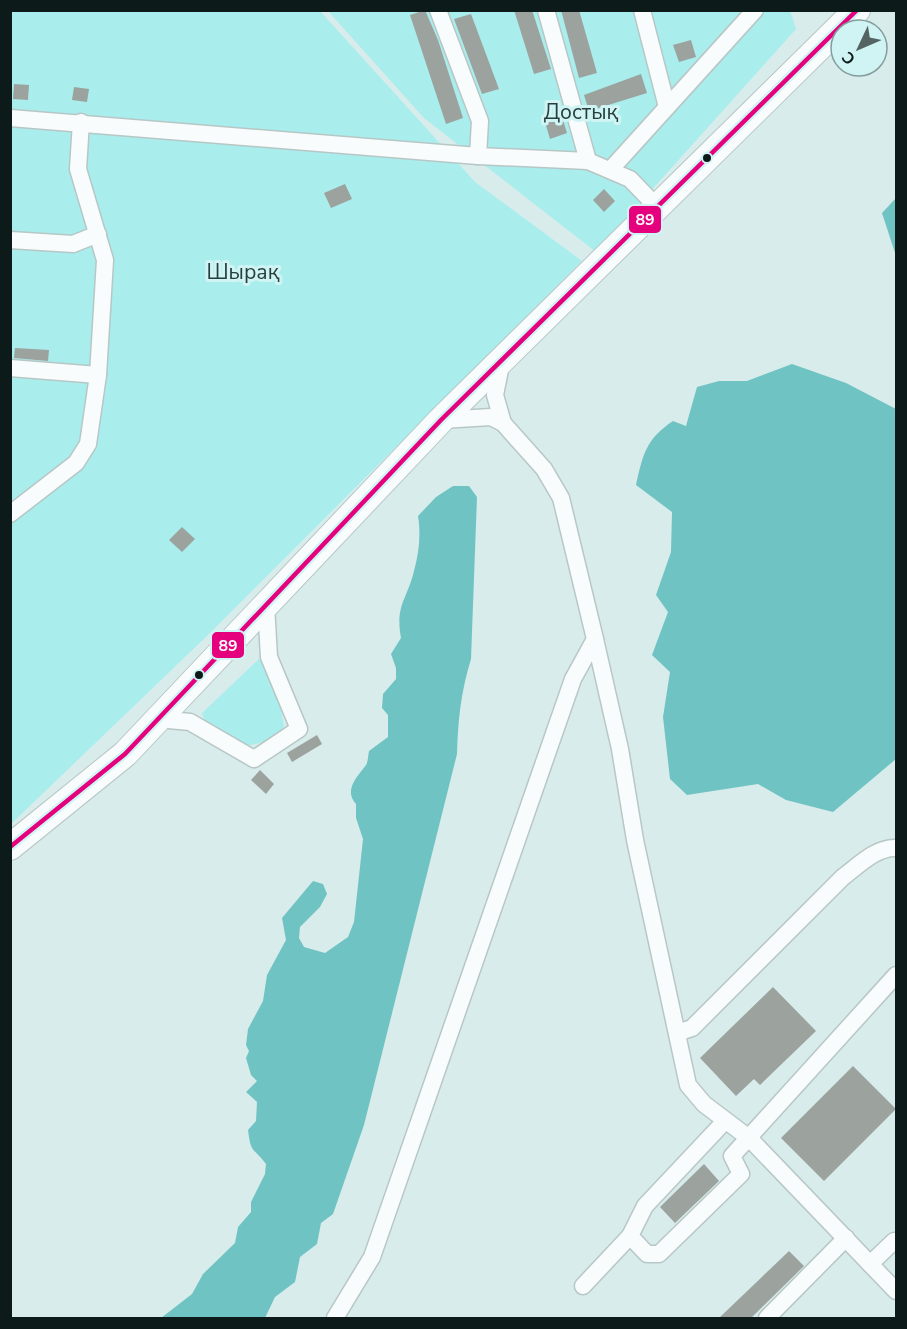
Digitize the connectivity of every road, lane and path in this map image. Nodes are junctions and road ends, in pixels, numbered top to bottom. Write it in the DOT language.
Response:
graph roads {
  1 [pos="438,10"];
  2 [pos="546,10"];
  3 [pos="642,10"];
  4 [pos="755,10"];
  5 [pos="857,10"];
  6 [pos="667,107"];
  7 [pos="10,118"];
  8 [pos="81,122"];
  9 [pos="478,156"];
  10 [pos="588,161"];
  11 [pos="611,169"];
  12 [pos="657,207"];
  13 [pos="98,234"];
  14 [pos="10,240"];
  15 [pos="502,360"];
  16 [pos="10,368"];
  17 [pos="98,375"];
  18 [pos="441,420"];
  19 [pos="503,423"];
  20 [pos="12,509"];
  21 [pos="266,605"];
  22 [pos="595,639"];
  23 [pos="158,719"];
  24 [pos="10,848"];
  25 [pos="897,848"];
  26 [pos="897,975"];
  27 [pos="677,1033"];
  28 [pos="725,1121"];
  29 [pos="749,1138"];
  30 [pos="630,1236"];
  31 [pos="846,1238"];
  32 [pos="894,1241"];
  33 [pos="870,1264"];
  34 [pos="583,1286"];
  35 [pos="897,1291"];
  36 [pos="335,1318"];
  37 [pos="766,1318"];
  1 -- 9 [label="street"];
  2 -- 10 [label="street"];
  3 -- 6 [label="street"];
  4 -- 6 [label="street"];
  5 -- 12 [label="highway"];
  6 -- 11 [label="street"];
  7 -- 8 [label="street"];
  8 -- 9 [label="street"];
  8 -- 13 [label="street"];
  9 -- 10 [label="street"];
  10 -- 11 [label="street"];
  11 -- 12 [label="street"];
  12 -- 15 [label="highway"];
  13 -- 14 [label="street"];
  13 -- 17 [label="street"];
  15 -- 18 [label="highway"];
  15 -- 19 [label="street"];
  16 -- 17 [label="street"];
  17 -- 20 [label="street"];
  18 -- 19 [label="street"];
  18 -- 21 [label="highway"];
  19 -- 22 [label="street"];
  21 -- 23 [label="highway"];
  21 -- 23 [label="street"];
  22 -- 27 [label="street"];
  22 -- 36 [label="street"];
  23 -- 24 [label="highway"];
  25 -- 27 [label="street"];
  26 -- 29 [label="street"];
  27 -- 28 [label="street"];
  28 -- 29 [label="street"];
  28 -- 30 [label="street"];
  29 -- 30 [label="street"];
  29 -- 31 [label="street"];
  30 -- 34 [label="street"];
  31 -- 33 [label="street"];
  31 -- 37 [label="street"];
  32 -- 33 [label="street"];
  33 -- 35 [label="street"];
}
